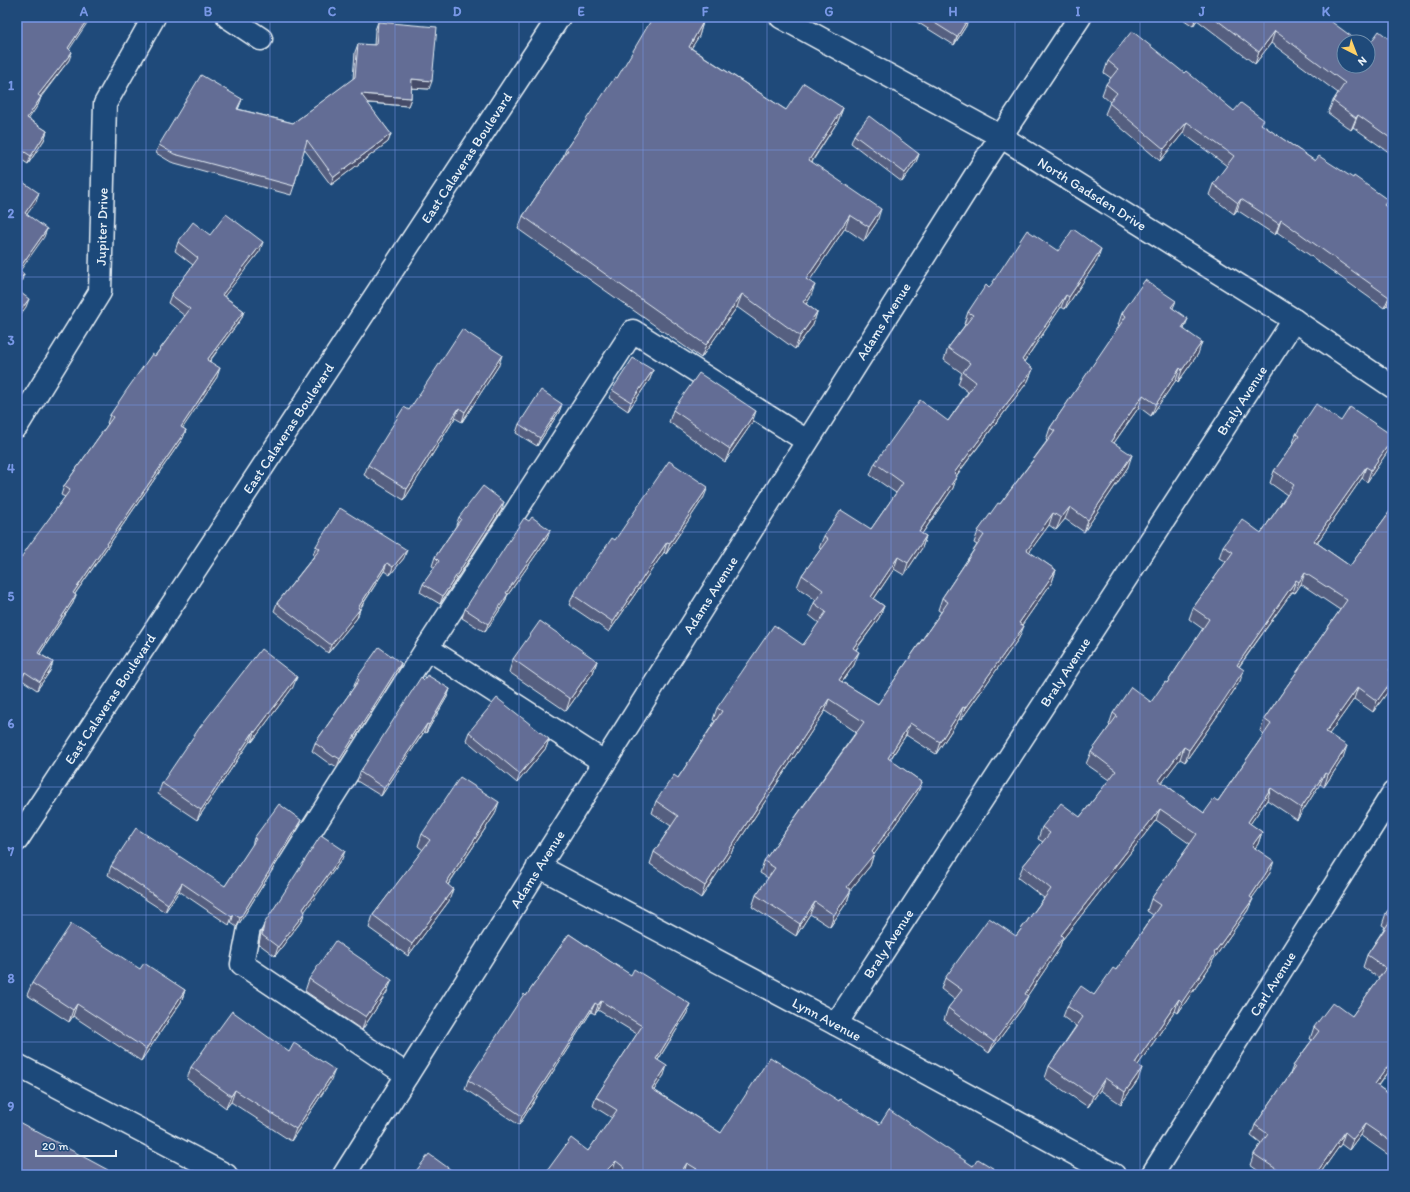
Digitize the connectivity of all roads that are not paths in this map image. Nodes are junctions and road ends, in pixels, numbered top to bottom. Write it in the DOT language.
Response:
graph roads {
  1 [pos="154,17"];
  2 [pos="228,17"];
  3 [pos="559,17"];
  4 [pos="781,17"];
  5 [pos="1080,17"];
  6 [pos="261,39"];
  7 [pos="1000,136"];
  8 [pos="1294,320"];
  9 [pos="1393,387"];
  10 [pos="17,426"];
  11 [pos="807,441"];
  12 [pos="427,648"];
  13 [pos="604,762"];
  14 [pos="1393,793"];
  15 [pos="17,840"];
  16 [pos="538,866"];
  17 [pos="836,1024"];
  18 [pos="17,1065"];
  19 [pos="407,1074"];
  20 [pos="226,1175"];
  21 [pos="344,1175"];
  22 [pos="1114,1175"];
  23 [pos="1152,1175"];
  1 -- 10 [label="street, Jupiter Drive"];
  2 -- 6 [label="street"];
  3 -- 15 [label="street, East Calaveras Boulevard"];
  4 -- 7 [label="street, North Gadsden Drive"];
  5 -- 7 [label="street, Adams Avenue"];
  7 -- 8 [label="street, North Gadsden Drive"];
  7 -- 11 [label="street, Adams Avenue"];
  8 -- 9 [label="street, North Gadsden Drive"];
  8 -- 17 [label="street, Braly Avenue"];
  11 -- 12 [label="street"];
  11 -- 13 [label="street, Adams Avenue"];
  12 -- 13 [label="street"];
  12 -- 19 [label="street"];
  13 -- 16 [label="street, Adams Avenue"];
  14 -- 23 [label="street, Carl Avenue"];
  16 -- 17 [label="street, Lynn Avenue"];
  16 -- 19 [label="street, Adams Avenue"];
  17 -- 22 [label="street, Lynn Avenue"];
  18 -- 20 [label="street"];
  19 -- 21 [label="street, Adams Avenue"];
}
